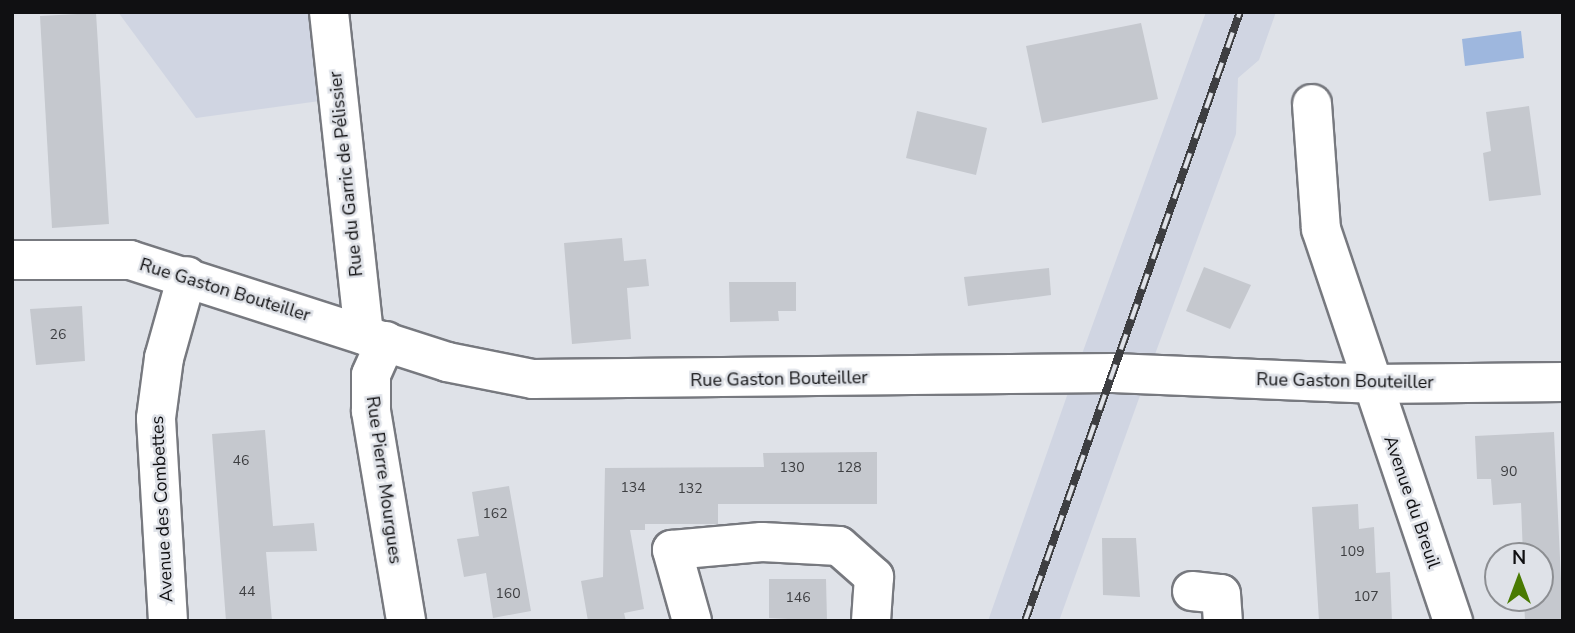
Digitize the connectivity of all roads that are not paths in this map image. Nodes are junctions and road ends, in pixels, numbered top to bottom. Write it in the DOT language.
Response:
graph roads {
  1 [pos="329,12"];
  2 [pos="1312,104"];
  3 [pos="12,260"];
  4 [pos="187,276"];
  5 [pos="375,338"];
  6 [pos="1563,382"];
  7 [pos="1371,384"];
  8 [pos="1192,591"];
  9 [pos="168,621"];
  10 [pos="406,621"];
  11 [pos="692,621"];
  12 [pos="871,621"];
  13 [pos="1223,621"];
  14 [pos="1453,621"];
  1 -- 5 [label="street, Rue du Garric de Pélissier"];
  2 -- 7 [label="street, Avenue du Breuil"];
  3 -- 4 [label="street, Rue Gaston Bouteiller"];
  4 -- 5 [label="street, Rue Gaston Bouteiller"];
  4 -- 9 [label="street, Avenue des Combettes"];
  5 -- 7 [label="street, Rue Gaston Bouteiller"];
  5 -- 10 [label="street, Rue Pierre Mourgues"];
  6 -- 7 [label="street, Rue Gaston Bouteiller"];
  7 -- 14 [label="street, Avenue du Breuil"];
  8 -- 13 [label="street"];
  11 -- 12 [label="street"];
}
